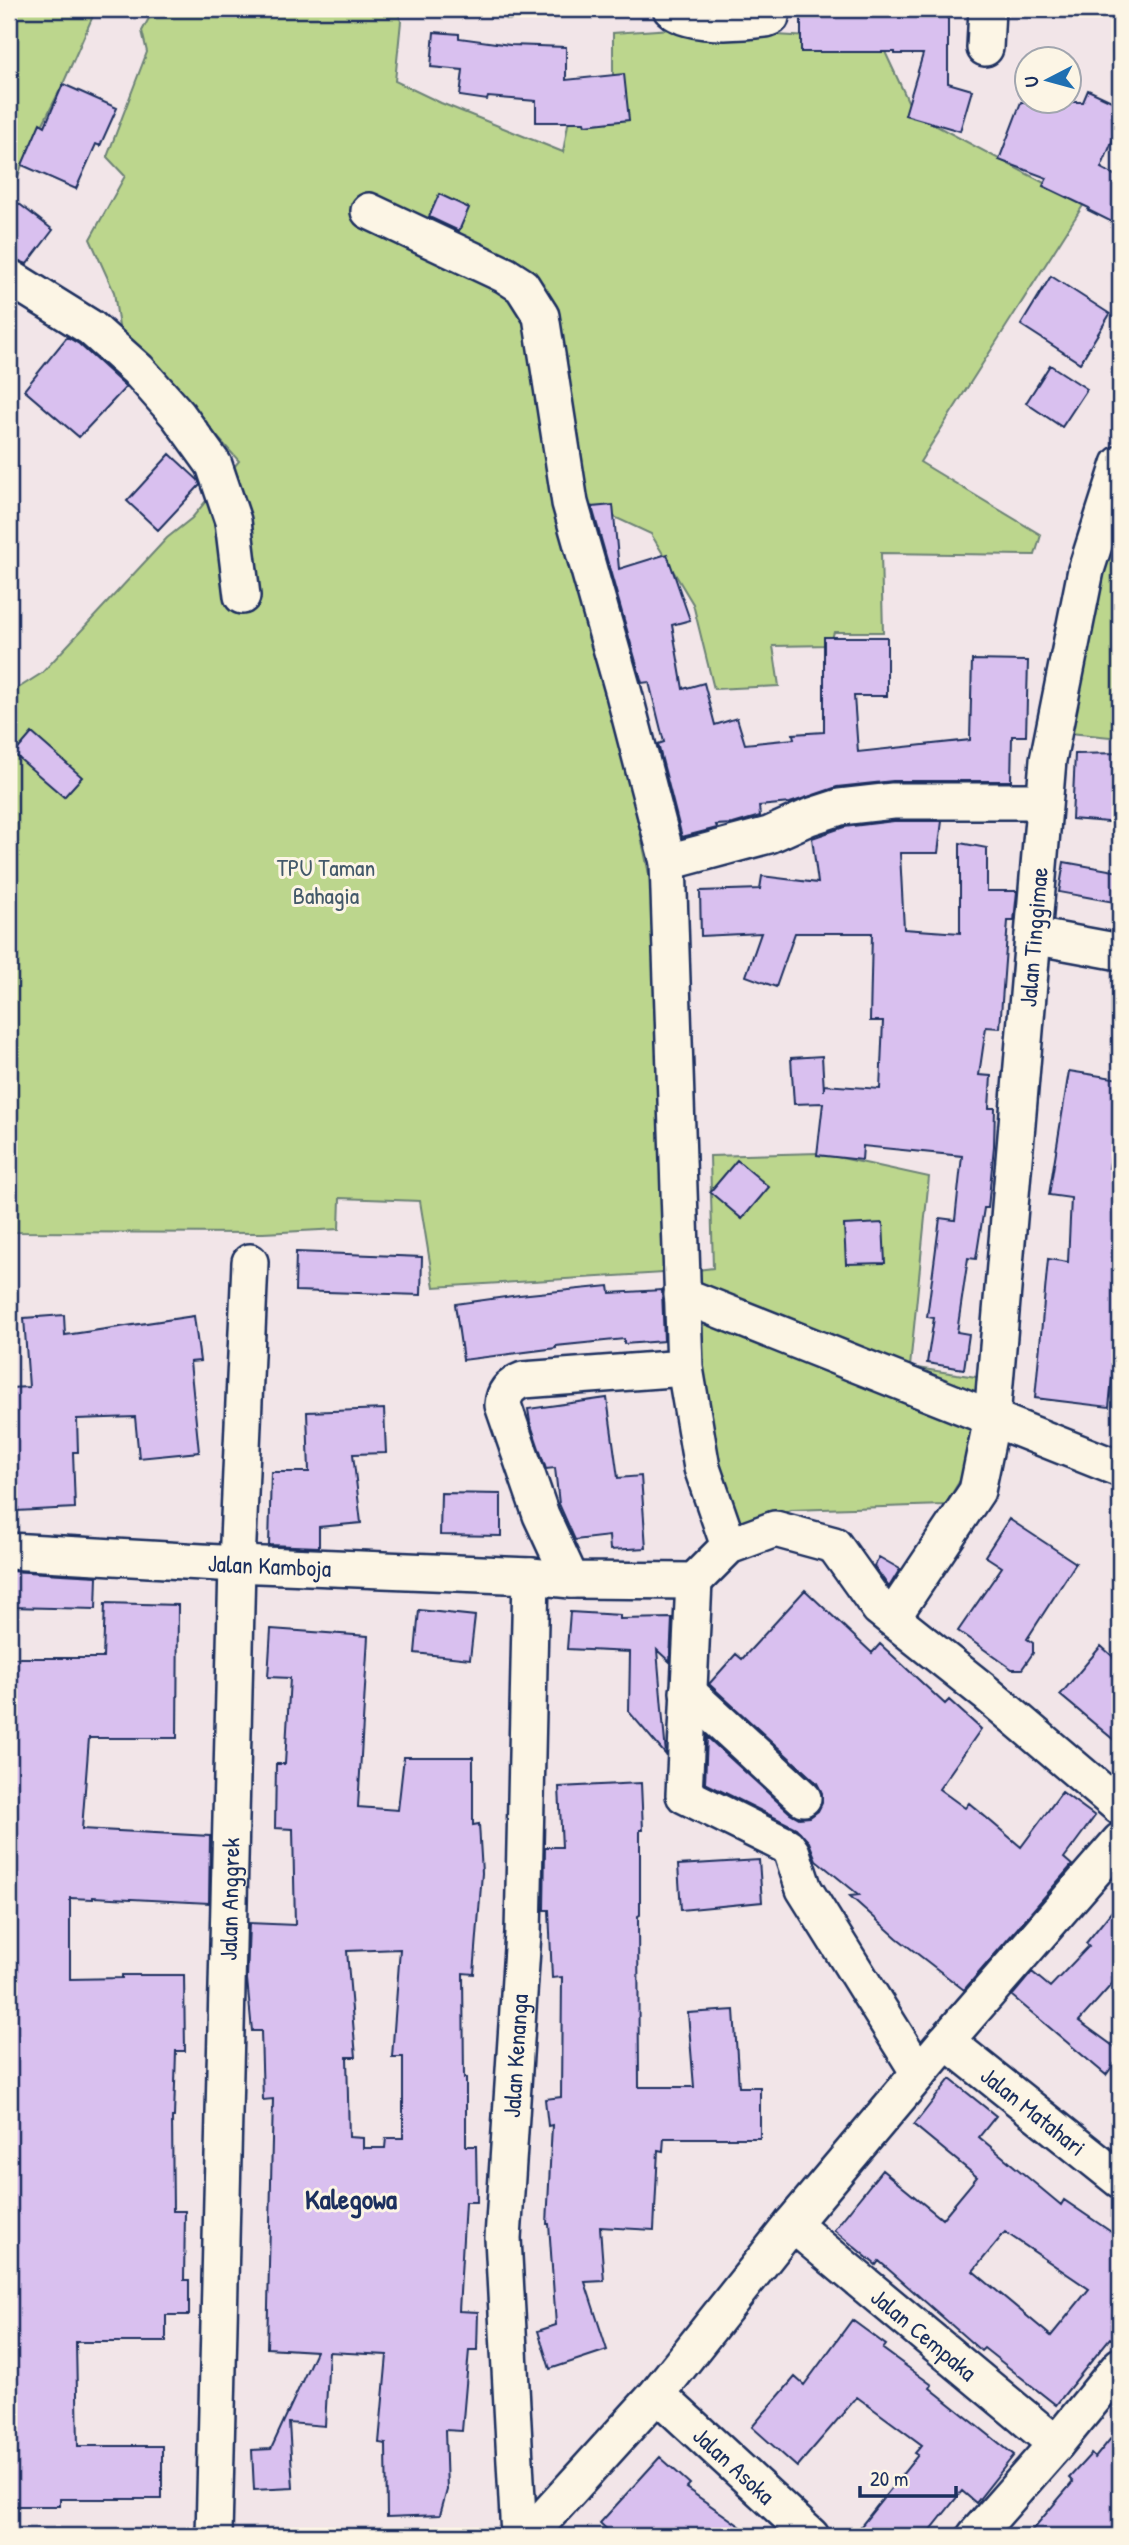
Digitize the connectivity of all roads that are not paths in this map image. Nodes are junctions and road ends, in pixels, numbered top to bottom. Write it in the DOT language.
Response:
graph roads {
  1 [pos="671,9"];
  2 [pos="772,9"];
  3 [pos="987,9"];
  4 [pos="985,48"];
  5 [pos="369,211"];
  6 [pos="9,277"];
  7 [pos="1120,464"];
  8 [pos="242,596"];
  9 [pos="1044,801"];
  10 [pos="667,862"];
  11 [pos="1033,936"];
  12 [pos="1120,952"];
  13 [pos="250,1262"];
  14 [pos="682,1295"];
  15 [pos="685,1368"];
  16 [pos="992,1418"];
  17 [pos="1120,1469"];
  18 [pos="729,1546"];
  19 [pos="9,1550"];
  20 [pos="237,1564"];
  21 [pos="531,1576"];
  22 [pos="571,1580"];
  23 [pos="694,1581"];
  24 [pos="892,1618"];
  25 [pos="688,1692"];
  26 [pos="803,1798"];
  27 [pos="1120,1807"];
  28 [pos="1120,1841"];
  29 [pos="946,2041"];
  30 [pos="919,2073"];
  31 [pos="1120,2180"];
  32 [pos="792,2224"];
  33 [pos="1120,2366"];
  34 [pos="657,2394"];
  35 [pos="1056,2444"];
  36 [pos="214,2536"];
  37 [pos="519,2536"];
  38 [pos="528,2536"];
  39 [pos="811,2536"];
  40 [pos="975,2536"];
  1 -- 2 [label="street"];
  3 -- 4 [label="street"];
  5 -- 10 [label="street"];
  6 -- 8 [label="street"];
  7 -- 9 [label="street, Jalan Tinggimae"];
  9 -- 10 [label="street"];
  9 -- 11 [label="street, Jalan Tinggimae"];
  10 -- 14 [label="street"];
  11 -- 12 [label="street"];
  11 -- 16 [label="street, Jalan Tinggimae"];
  13 -- 20 [label="street, Jalan Anggrek"];
  14 -- 15 [label="street"];
  14 -- 16 [label="street"];
  15 -- 18 [label="street"];
  15 -- 22 [label="street"];
  16 -- 17 [label="street"];
  16 -- 24 [label="street, Jalan Tinggimae"];
  18 -- 23 [label="street"];
  18 -- 24 [label="street"];
  19 -- 20 [label="street, Jalan Kamboja"];
  20 -- 21 [label="street, Jalan Kamboja"];
  20 -- 36 [label="street, Jalan Anggrek"];
  21 -- 22 [label="street, Jalan Kamboja"];
  21 -- 37 [label="street, Jalan Kenanga"];
  22 -- 23 [label="street, Jalan Kamboja"];
  23 -- 25 [label="street"];
  24 -- 27 [label="street"];
  25 -- 26 [label="street"];
  25 -- 30 [label="street"];
  28 -- 29 [label="street"];
  29 -- 30 [label="street"];
  29 -- 31 [label="street, Jalan Matahari"];
  30 -- 32 [label="street"];
  32 -- 34 [label="street"];
  32 -- 35 [label="street, Jalan Cempaka"];
  33 -- 35 [label="street"];
  34 -- 38 [label="street"];
  34 -- 39 [label="street, Jalan Asoka"];
  35 -- 40 [label="street"];
}
